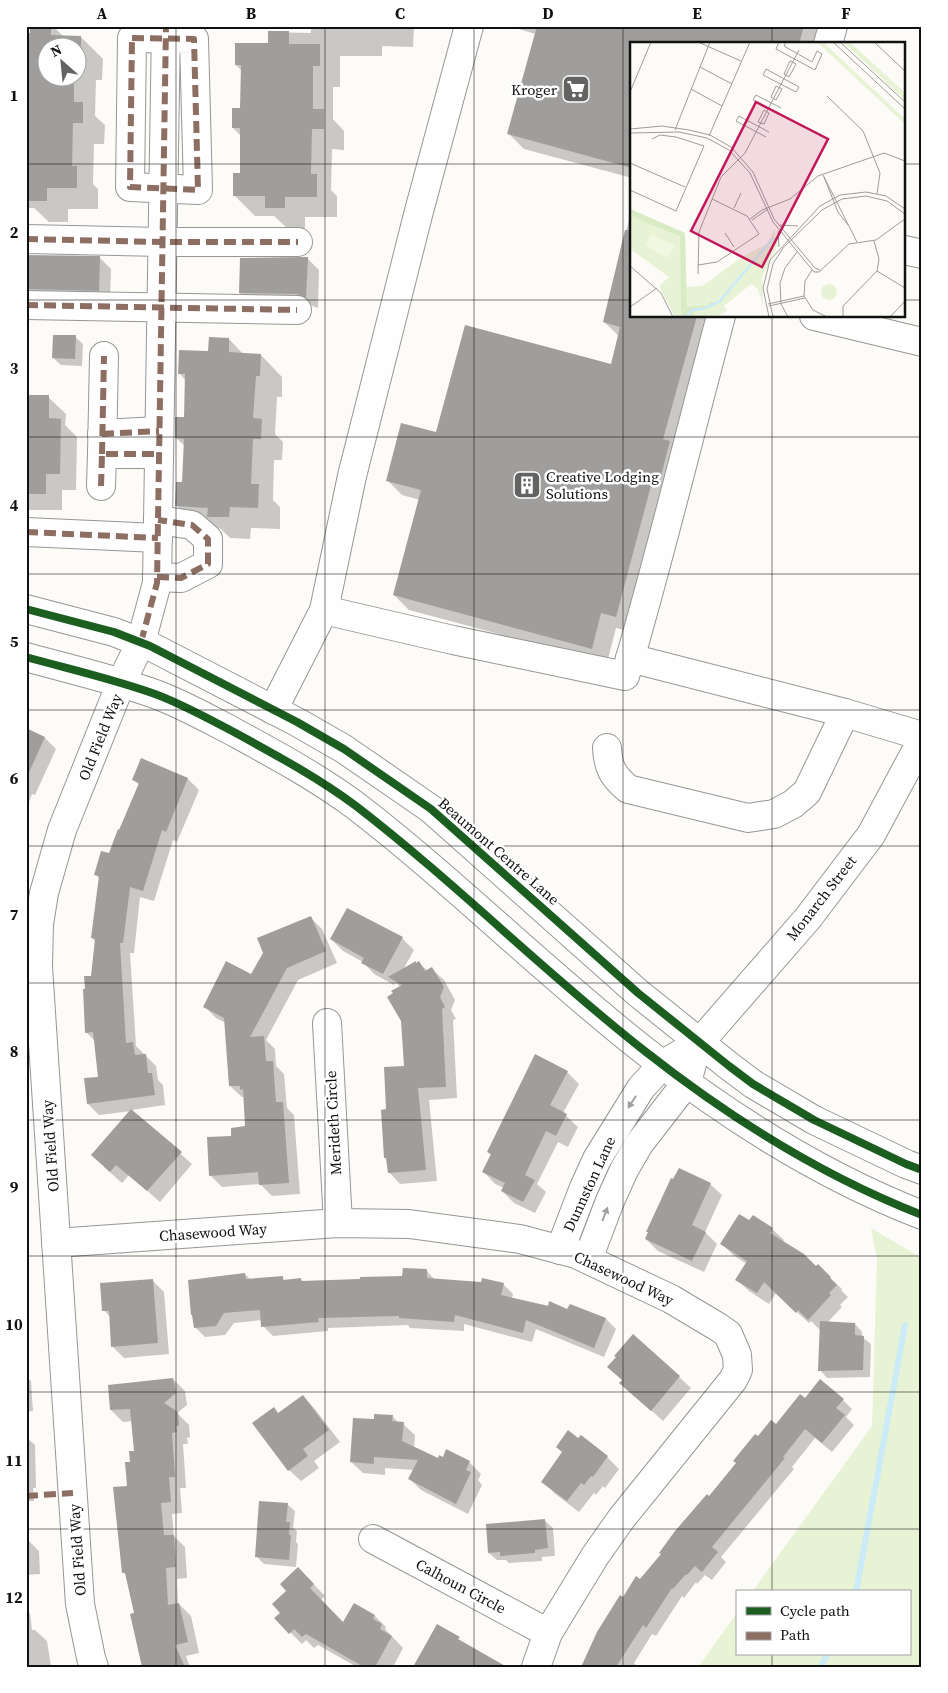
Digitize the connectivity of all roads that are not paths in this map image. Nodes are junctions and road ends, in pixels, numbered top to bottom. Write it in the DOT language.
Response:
graph roads {
  1 [pos="468,26"];
  2 [pos="833,26"];
  3 [pos="166,32"];
  4 [pos="829,42"];
  5 [pos="163,190"];
  6 [pos="26,238"];
  7 [pos="162,242"];
  8 [pos="298,242"];
  9 [pos="906,250"];
  10 [pos="922,254"];
  11 [pos="26,305"];
  12 [pos="161,307"];
  13 [pos="297,310"];
  14 [pos="720,318"];
  15 [pos="822,318"];
  16 [pos="922,342"];
  17 [pos="104,356"];
  18 [pos="159,443"];
  19 [pos="102,444"];
  20 [pos="101,486"];
  21 [pos="158,529"];
  22 [pos="26,532"];
  23 [pos="157,576"];
  24 [pos="26,609"];
  25 [pos="324,610"];
  26 [pos="141,642"];
  27 [pos="26,657"];
  28 [pos="630,658"];
  29 [pos="122,683"];
  30 [pos="273,710"];
  31 [pos="846,713"];
  32 [pos="922,738"];
  33 [pos="607,748"];
  34 [pos="327,1023"];
  35 [pos="700,1042"];
  36 [pos="662,1065"];
  37 [pos="687,1082"];
  38 [pos="874,1149"];
  39 [pos="922,1152"];
  40 [pos="922,1170"];
  41 [pos="896,1204"];
  42 [pos="922,1215"];
  43 [pos="338,1223"];
  44 [pos="922,1228"];
  45 [pos="56,1243"];
  46 [pos="560,1250"];
  47 [pos="588,1259"];
  48 [pos="373,1540"];
  49 [pos="548,1633"];
  50 [pos="94,1667"];
  51 [pos="536,1667"];
  1 -- 25 [label="street"];
  2 -- 4 [label="street"];
  3 -- 5 [label="street"];
  3 -- 5 [label="street"];
  5 -- 7 [label="street"];
  6 -- 7 [label="street"];
  7 -- 8 [label="street"];
  7 -- 12 [label="street"];
  9 -- 10 [label="street"];
  11 -- 12 [label="street"];
  12 -- 13 [label="street"];
  12 -- 18 [label="street"];
  14 -- 28 [label="street"];
  15 -- 16 [label="street"];
  17 -- 19 [label="street"];
  18 -- 19 [label="street"];
  18 -- 21 [label="street"];
  19 -- 20 [label="street"];
  21 -- 22 [label="street"];
  21 -- 23 [label="street"];
  21 -- 23 [label="street"];
  23 -- 26 [label="street, Old Field Way"];
  24 -- 26 [label="street, Beaumont Centre Lane"];
  25 -- 28 [label="street"];
  25 -- 30 [label="street"];
  26 -- 29 [label="street, Old Field Way"];
  26 -- 30 [label="street, Beaumont Centre Lane"];
  27 -- 29 [label="street"];
  28 -- 31 [label="street"];
  29 -- 36 [label="street"];
  29 -- 45 [label="street, Old Field Way"];
  30 -- 35 [label="street, Beaumont Centre Lane"];
  31 -- 32 [label="street"];
  31 -- 33 [label="street"];
  32 -- 35 [label="street, Monarch Street"];
  34 -- 43 [label="street, Merideth Circle"];
  35 -- 36 [label="street, Dunnston Lane"];
  35 -- 37 [label="street, Dunnston Lane"];
  35 -- 38 [label="street, Beaumont Centre Lane"];
  36 -- 37 [label="street"];
  36 -- 46 [label="street, Dunnston Lane, one-way"];
  37 -- 41 [label="street"];
  47 -- 37 [label="street, Dunnston Lane, one-way"];
  38 -- 39 [label="street"];
  38 -- 40 [label="street, Beaumont Centre Lane"];
  41 -- 42 [label="street"];
  41 -- 44 [label="street"];
  43 -- 45 [label="street, Chasewood Way"];
  43 -- 46 [label="street, Chasewood Way"];
  45 -- 50 [label="street, Old Field Way"];
  46 -- 47 [label="street, Chasewood Way"];
  47 -- 49 [label="street, Chasewood Way"];
  48 -- 49 [label="street, Calhoun Circle"];
  49 -- 51 [label="street, Chasewood Way"];
}
